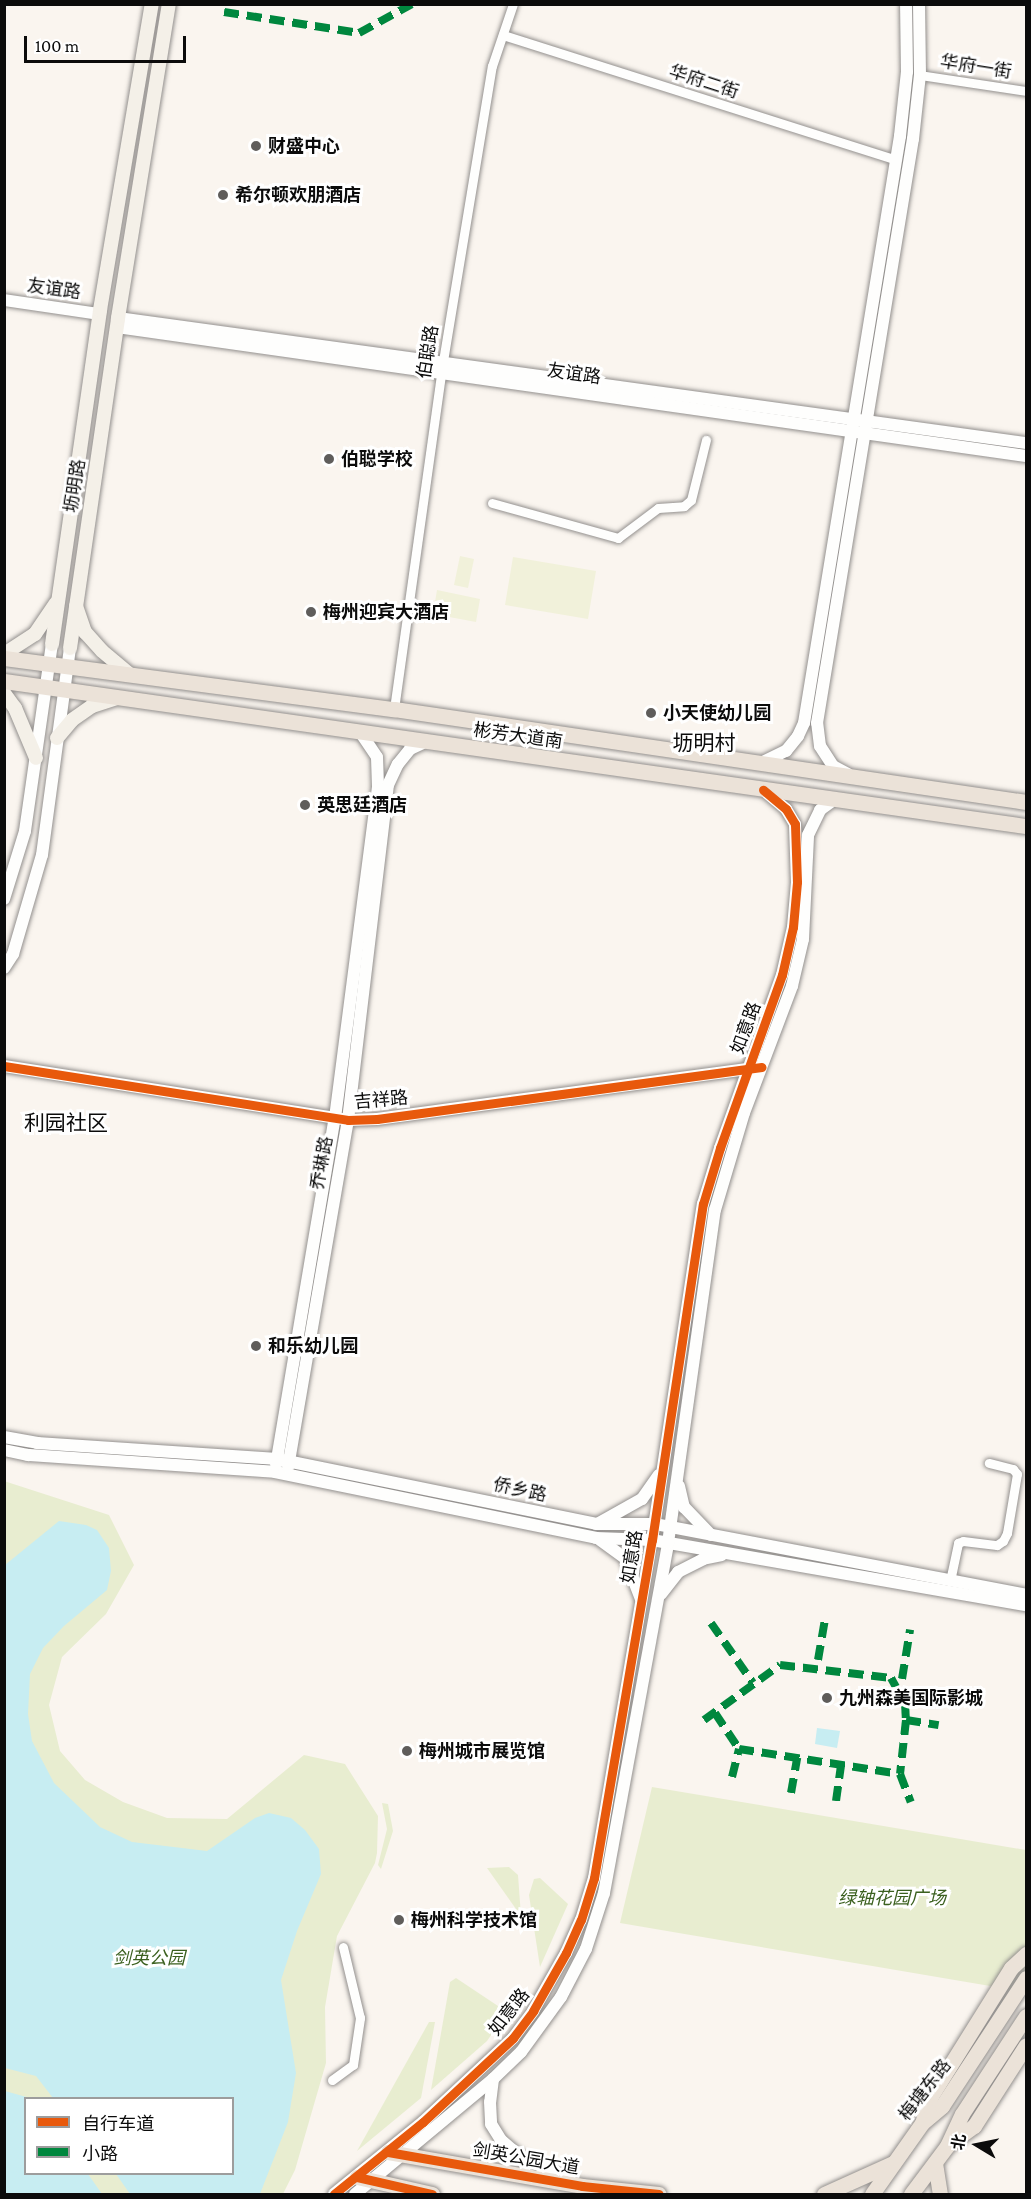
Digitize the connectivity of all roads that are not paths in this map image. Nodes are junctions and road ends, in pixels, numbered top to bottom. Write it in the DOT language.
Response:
graph roads {
  1 [pos="153,4"];
  2 [pos="169,4"];
  3 [pos="513,4"];
  4 [pos="906,4"];
  5 [pos="919,4"];
  6 [pos="502,35"];
  7 [pos="920,75"];
  8 [pos="1026,91"];
  9 [pos="896,160"];
  10 [pos="4,300"];
  11 [pos="99,314"];
  12 [pos="117,323"];
  13 [pos="442,368"];
  14 [pos="854,426"];
  15 [pos="867,427"];
  16 [pos="706,440"];
  17 [pos="1026,443"];
  18 [pos="1026,456"];
  19 [pos="492,503"];
  20 [pos="59,599"];
  21 [pos="75,603"];
  22 [pos="52,644"];
  23 [pos="70,648"];
  24 [pos="4,656"];
  25 [pos="49,664"];
  26 [pos="67,666"];
  27 [pos="129,674"];
  28 [pos="4,681"];
  29 [pos="46,687"];
  30 [pos="63,690"];
  31 [pos="4,693"];
  32 [pos="116,698"];
  33 [pos="394,709"];
  34 [pos="360,732"];
  35 [pos="57,738"];
  36 [pos="425,742"];
  37 [pos="36,759"];
  38 [pos="761,763"];
  39 [pos="853,776"];
  40 [pos="383,785"];
  41 [pos="763,790"];
  42 [pos="834,800"];
  43 [pos="1026,802"];
  44 [pos="1026,825"];
  45 [pos="803,836"];
  46 [pos="4,899"];
  47 [pos="4,968"];
  48 [pos="4,1065"];
  49 [pos="755,1068"];
  50 [pos="335,1118"];
  51 [pos="348,1120"];
  52 [pos="4,1437"];
  53 [pos="4,1450"];
  54 [pos="988,1463"];
  55 [pos="282,1466"];
  56 [pos="662,1468"];
  57 [pos="677,1476"];
  58 [pos="596,1524"];
  59 [pos="654,1524"];
  60 [pos="670,1528"];
  61 [pos="711,1536"];
  62 [pos="596,1538"];
  63 [pos="652,1540"];
  64 [pos="668,1543"];
  65 [pos="729,1554"];
  66 [pos="950,1581"];
  67 [pos="1026,1595"];
  68 [pos="642,1600"];
  69 [pos="657,1600"];
  70 [pos="1026,1605"];
  71 [pos="344,1947"];
  72 [pos="1026,1954"];
  73 [pos="1026,1978"];
  74 [pos="1026,2016"];
  75 [pos="1026,2045"];
  76 [pos="493,2079"];
  77 [pos="332,2080"];
  78 [pos="922,2123"];
  79 [pos="947,2146"];
  80 [pos="395,2153"];
  81 [pos="898,2160"];
  82 [pos="935,2163"];
  83 [pos="363,2180"];
  84 [pos="582,2186"];
  85 [pos="334,2194"];
  86 [pos="355,2194"];
  87 [pos="432,2194"];
  88 [pos="659,2194"];
  89 [pos="824,2194"];
  90 [pos="872,2194"];
  91 [pos="910,2194"];
  92 [pos="940,2194"];
  1 -- 11 [label="main road, 坜明路"];
  2 -- 12 [label="main road, 坜明路"];
  3 -- 6 [label="street, 伯聪路"];
  4 -- 9 [label="street"];
  5 -- 7 [label="street"];
  6 -- 9 [label="street, 华府二街"];
  6 -- 13 [label="street, 伯聪路"];
  7 -- 8 [label="street, 华府一街"];
  7 -- 15 [label="street"];
  9 -- 14 [label="street"];
  10 -- 11 [label="street, 友谊路"];
  11 -- 20 [label="main road, 坜明路"];
  12 -- 13 [label="street, 友谊路"];
  12 -- 21 [label="main road, 坜明路"];
  13 -- 14 [label="street, 友谊路"];
  13 -- 33 [label="street, 伯聪路"];
  14 -- 15 [label="street, 友谊路"];
  14 -- 38 [label="street"];
  15 -- 17 [label="street, 友谊路"];
  15 -- 18 [label="street, 友谊路"];
  15 -- 39 [label="street"];
  16 -- 19 [label="street"];
  20 -- 22 [label="main road, 坜明路"];
  20 -- 24 [label="main road"];
  21 -- 23 [label="main road, 坜明路"];
  21 -- 27 [label="main road"];
  22 -- 25 [label="street, 坜明路"];
  23 -- 26 [label="street, 坜明路"];
  24 -- 25 [label="main road, 彬芳大道南"];
  25 -- 26 [label="main road, 彬芳大道南"];
  25 -- 29 [label="street, 坜明路"];
  26 -- 27 [label="main road, 彬芳大道南"];
  26 -- 30 [label="street, 坜明路"];
  27 -- 33 [label="main road, 彬芳大道南"];
  28 -- 29 [label="main road, 彬芳大道南"];
  29 -- 30 [label="main road, 彬芳大道南"];
  29 -- 37 [label="street, 坜明路"];
  30 -- 32 [label="main road, 彬芳大道南"];
  30 -- 35 [label="street, 坜明路"];
  31 -- 37 [label="main road"];
  32 -- 34 [label="main road, 彬芳大道南"];
  32 -- 35 [label="main road"];
  33 -- 38 [label="main road, 彬芳大道南"];
  34 -- 36 [label="main road, 彬芳大道南"];
  34 -- 40 [label="street"];
  35 -- 47 [label="street, 坜明路"];
  36 -- 40 [label="street"];
  36 -- 41 [label="main road, 彬芳大道南"];
  37 -- 46 [label="street, 坜明路"];
  38 -- 39 [label="main road, 彬芳大道南"];
  39 -- 43 [label="main road, 彬芳大道南"];
  40 -- 50 [label="street, 乔琳路"];
  40 -- 51 [label="street, 乔琳路"];
  41 -- 42 [label="main road, 彬芳大道南"];
  41 -- 45 [label="street"];
  42 -- 44 [label="main road, 彬芳大道南"];
  42 -- 45 [label="street"];
  45 -- 49 [label="street, 如意路"];
  48 -- 50 [label="street, 吉祥路"];
  49 -- 51 [label="street, 吉祥路"];
  49 -- 56 [label="street, 如意路"];
  49 -- 57 [label="street, 如意路"];
  50 -- 51 [label="street, 吉祥路"];
  50 -- 55 [label="street, 乔琳路"];
  51 -- 55 [label="street, 乔琳路"];
  52 -- 55 [label="street, 侨乡路"];
  53 -- 55 [label="street, 侨乡路"];
  54 -- 66 [label="street"];
  55 -- 58 [label="street, 侨乡路"];
  55 -- 62 [label="street, 侨乡路"];
  56 -- 58 [label="street"];
  56 -- 59 [label="street, 如意路"];
  57 -- 60 [label="street, 如意路"];
  57 -- 61 [label="street"];
  58 -- 59 [label="street, 侨乡路"];
  59 -- 60 [label="street, 侨乡路"];
  59 -- 63 [label="street, 如意路"];
  60 -- 61 [label="street, 侨乡路"];
  60 -- 64 [label="street, 如意路"];
  61 -- 66 [label="street, 侨乡路"];
  62 -- 63 [label="street, 侨乡路"];
  62 -- 68 [label="street"];
  63 -- 64 [label="street, 侨乡路"];
  63 -- 68 [label="street, 如意路"];
  64 -- 65 [label="street, 侨乡路"];
  64 -- 69 [label="street, 如意路"];
  65 -- 69 [label="street"];
  65 -- 70 [label="street, 侨乡路"];
  66 -- 67 [label="street, 侨乡路"];
  68 -- 80 [label="street, 如意路"];
  69 -- 76 [label="street, 如意路"];
  71 -- 77 [label="street"];
  72 -- 78 [label="main road"];
  73 -- 78 [label="main road, 梅塘东路"];
  74 -- 79 [label="main road"];
  75 -- 79 [label="main road"];
  76 -- 80 [label="street, 如意路"];
  76 -- 84 [label="street"];
  78 -- 81 [label="main road, 梅塘东路"];
  79 -- 82 [label="main road"];
  80 -- 83 [label="street, 如意路"];
  80 -- 84 [label="main road, 剑英公园大道"];
  81 -- 89 [label="main road"];
  81 -- 90 [label="main road, 梅塘东路"];
  82 -- 91 [label="main road"];
  82 -- 92 [label="main road"];
  83 -- 85 [label="street, 如意路"];
  83 -- 86 [label="street, 如意路"];
  83 -- 87 [label="main road"];
  84 -- 88 [label="main road, 剑英公园大道"];
}
